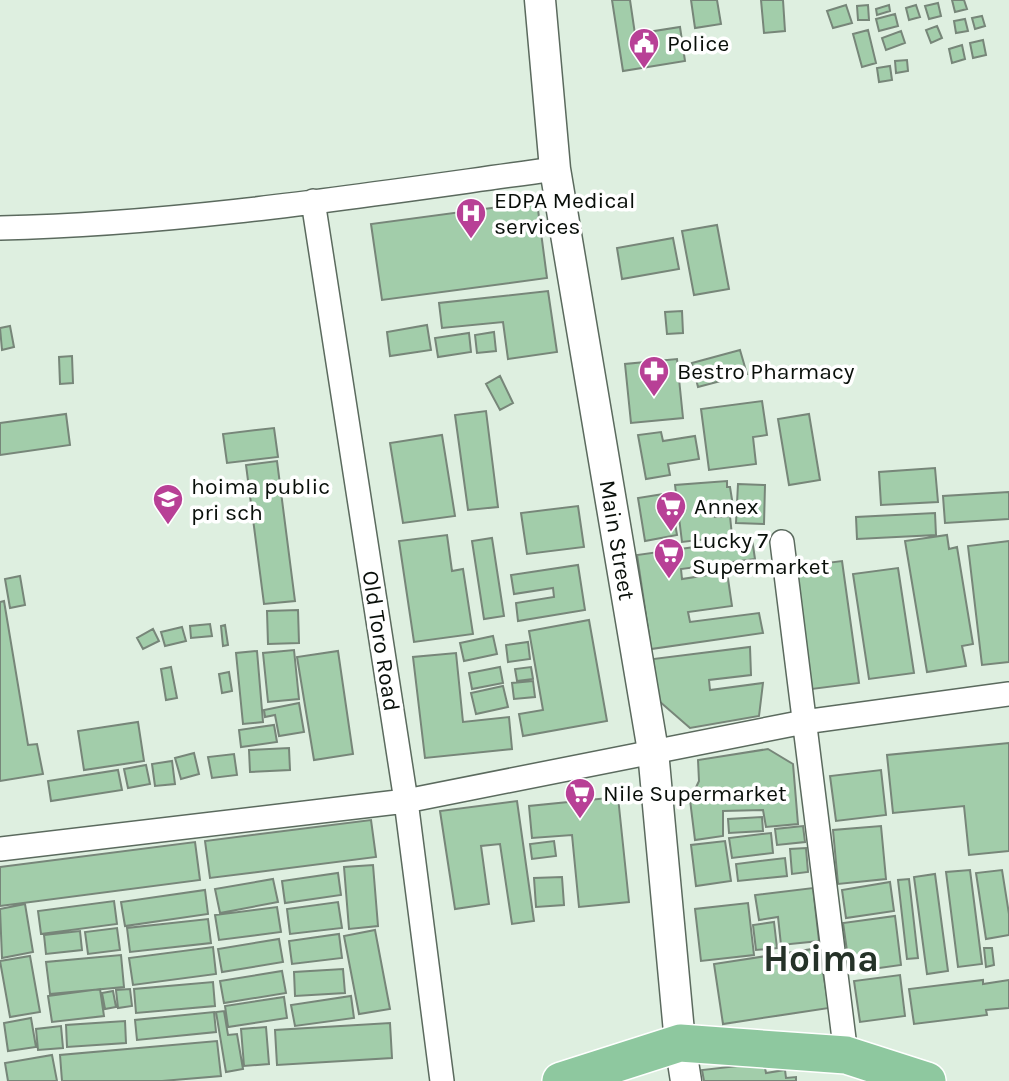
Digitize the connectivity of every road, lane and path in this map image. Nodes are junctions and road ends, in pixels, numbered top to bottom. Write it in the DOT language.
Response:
graph roads {
  1 [pos="540,0"];
  2 [pos="555,169"];
  3 [pos="313,201"];
  4 [pos="0,228"];
  5 [pos="782,542"];
  6 [pos="1009,694"];
  7 [pos="804,722"];
  8 [pos="653,751"];
  9 [pos="406,801"];
  10 [pos="0,849"];
  11 [pos="680,1043"];
  12 [pos="846,1055"];
  13 [pos="443,1081"];
  14 [pos="561,1081"];
  15 [pos="686,1081"];
  16 [pos="927,1081"];
  1 -- 2 [label="street, Main Street"];
  2 -- 3 [label="street"];
  2 -- 8 [label="street, Main Street"];
  3 -- 4 [label="street"];
  3 -- 9 [label="street, Old Toro Road"];
  5 -- 7 [label="street"];
  6 -- 7 [label="street"];
  7 -- 8 [label="street"];
  7 -- 12 [label="street"];
  8 -- 9 [label="street"];
  8 -- 11 [label="street, Main Street"];
  9 -- 10 [label="street"];
  9 -- 13 [label="street, Old Toro Road"];
  11 -- 12 [label="main road"];
  11 -- 14 [label="main road"];
  11 -- 15 [label="street, Main Street"];
  12 -- 16 [label="main road"];
}
